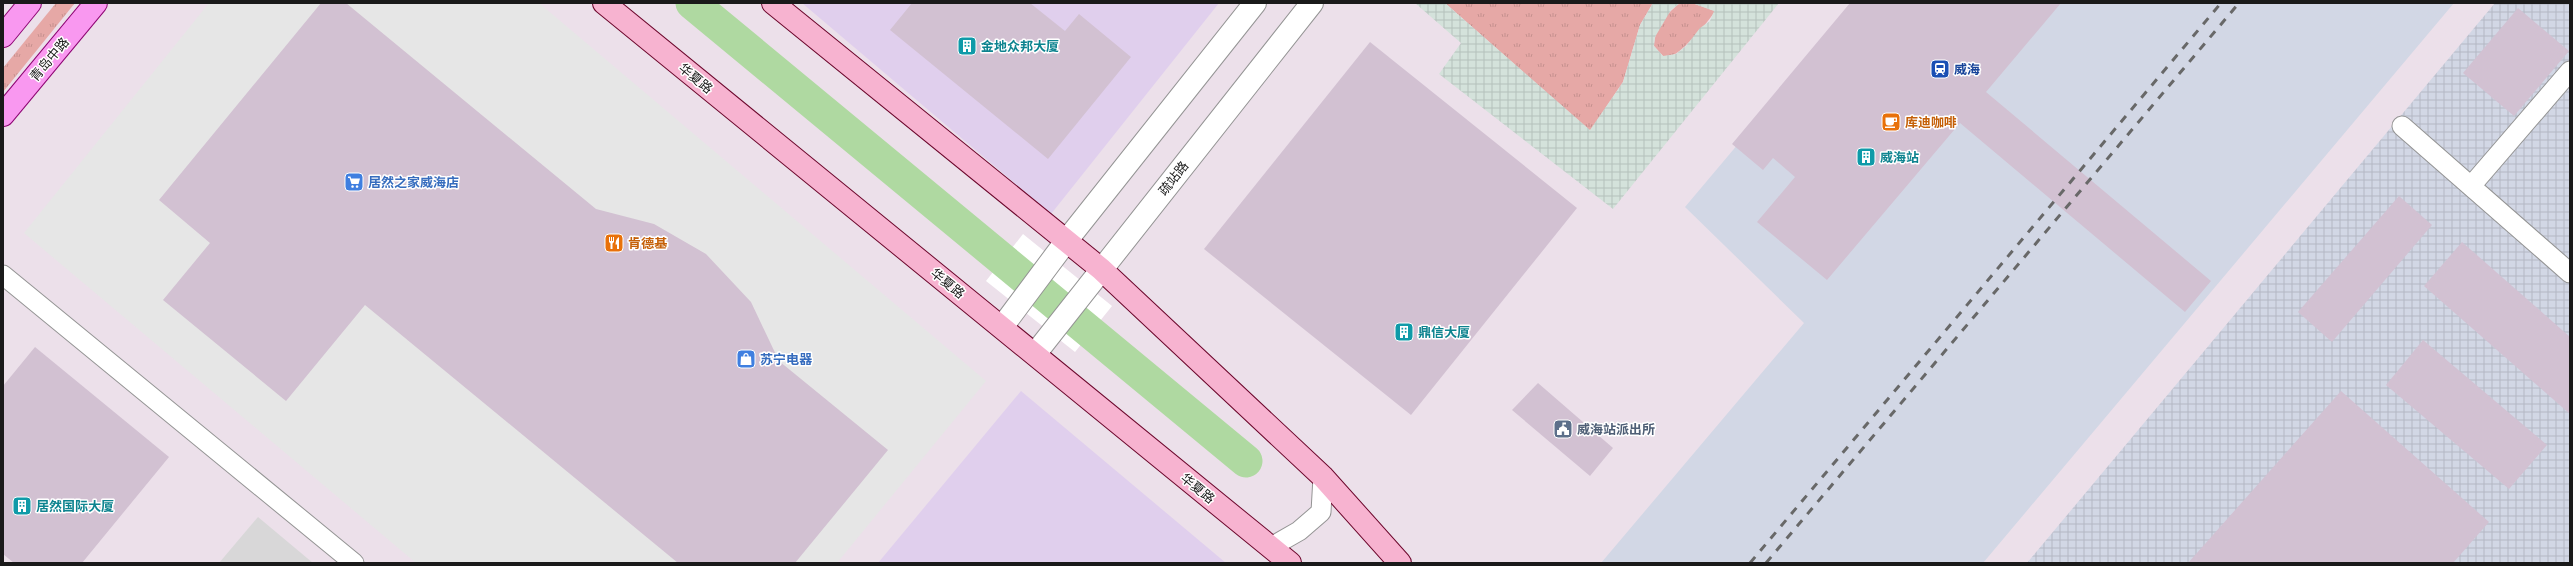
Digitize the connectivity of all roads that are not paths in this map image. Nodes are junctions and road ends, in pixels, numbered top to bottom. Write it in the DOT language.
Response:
graph roads {
  1 [pos="30,3"];
  2 [pos="96,3"];
  3 [pos="604,3"];
  4 [pos="773,3"];
  5 [pos="1255,3"];
  6 [pos="1312,3"];
  7 [pos="3,36"];
  8 [pos="2570,71"];
  9 [pos="3,115"];
  10 [pos="2402,126"];
  11 [pos="2471,186"];
  12 [pos="1061,247"];
  13 [pos="2570,273"];
  14 [pos="3,275"];
  15 [pos="1096,276"];
  16 [pos="1006,320"];
  17 [pos="1040,347"];
  18 [pos="1323,477"];
  19 [pos="1271,547"];
  20 [pos="354,563"];
  21 [pos="1290,563"];
  22 [pos="1400,563"];
  1 -- 7 [label="main road"];
  2 -- 9 [label="main road, 青岛中路"];
  3 -- 16 [label="main road, 华夏路"];
  4 -- 12 [label="main road"];
  5 -- 12 [label="street"];
  6 -- 15 [label="street, 疏站路"];
  8 -- 11 [label="street"];
  10 -- 11 [label="street"];
  11 -- 13 [label="street"];
  12 -- 15 [label="main road"];
  12 -- 16 [label="street"];
  14 -- 20 [label="street"];
  15 -- 17 [label="street, 疏站路"];
  15 -- 18 [label="main road"];
  16 -- 17 [label="main road, 华夏路"];
  17 -- 19 [label="main road, 华夏路"];
  18 -- 19 [label="street"];
  18 -- 22 [label="main road"];
  19 -- 21 [label="main road, 华夏路"];
}
